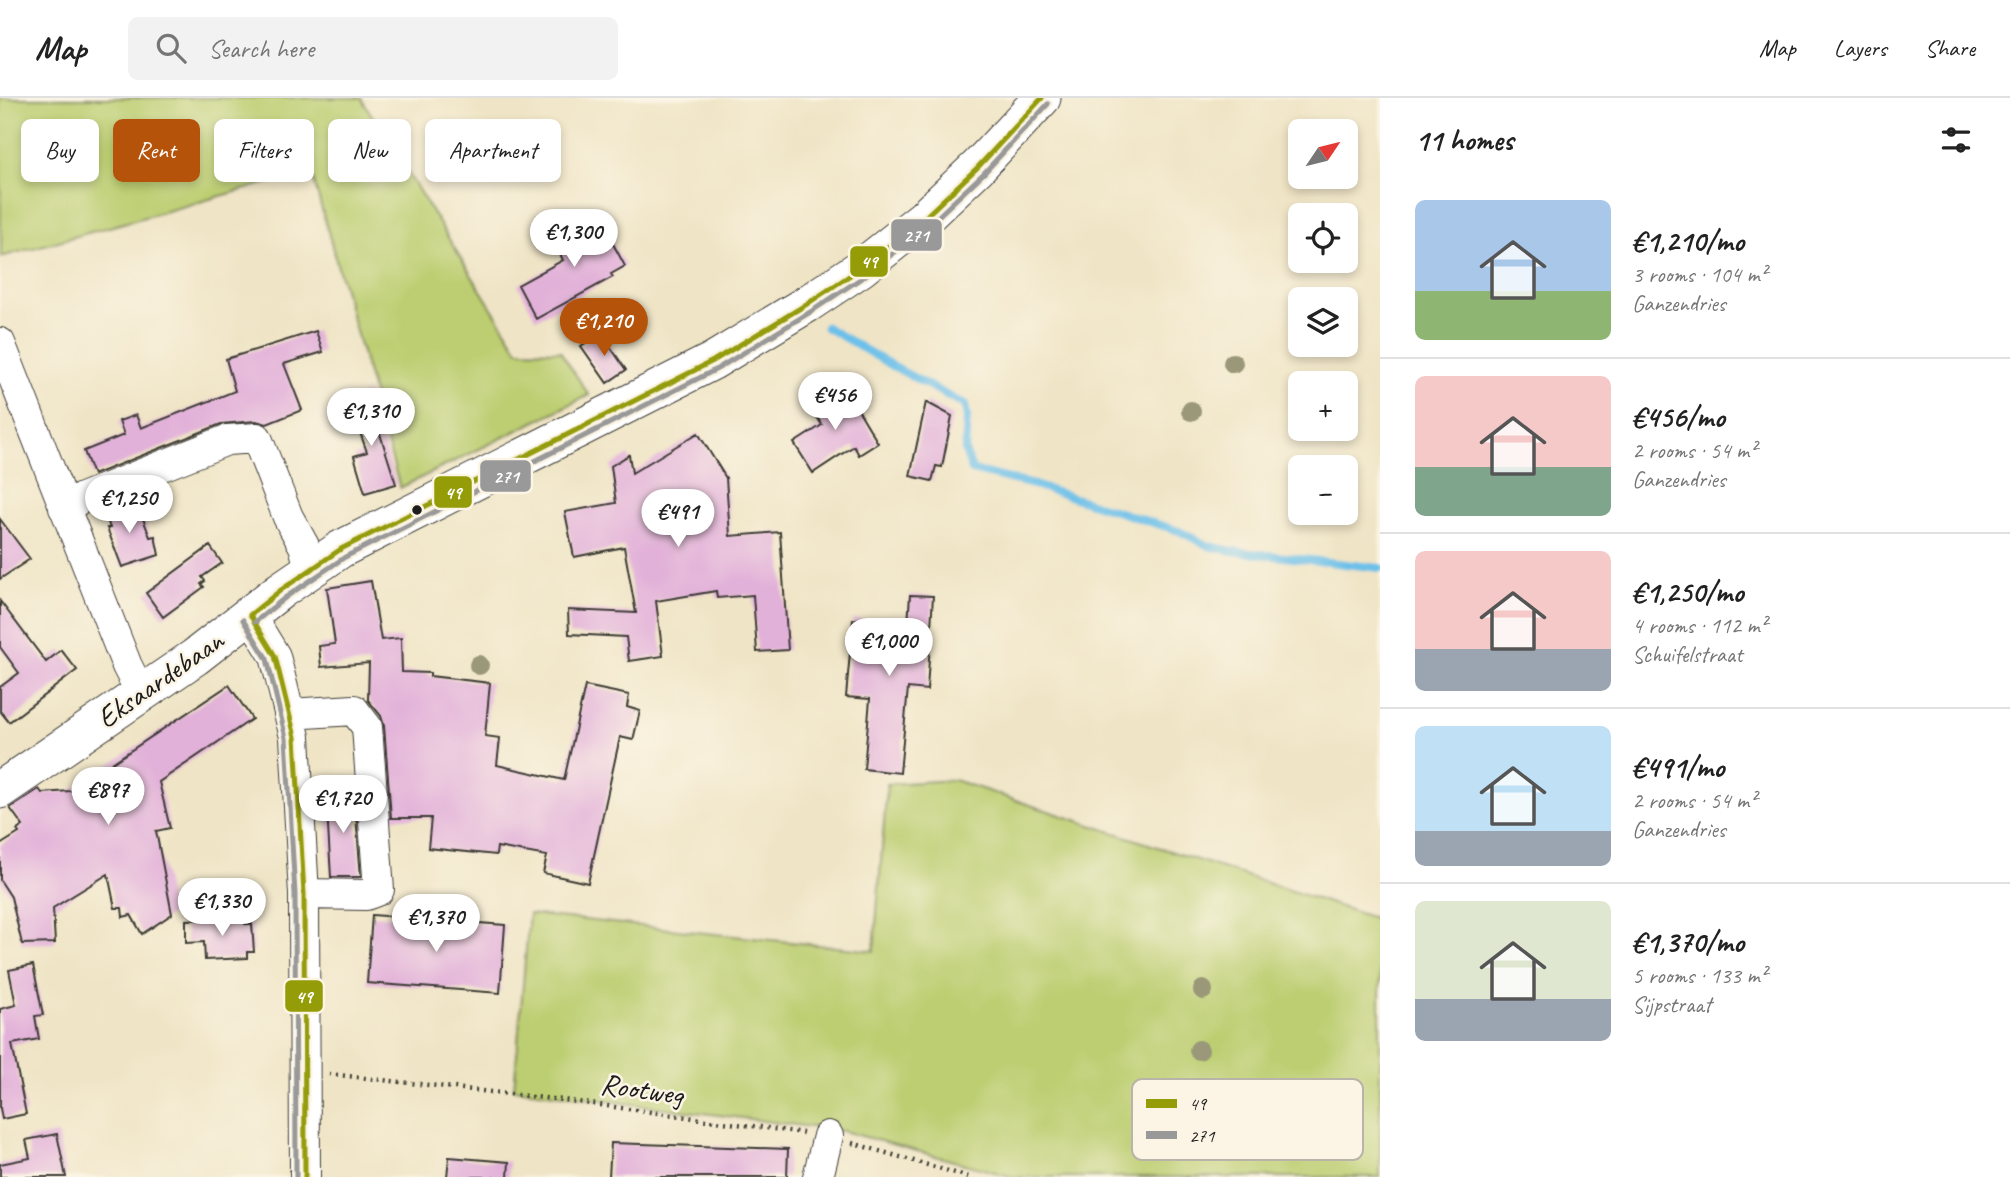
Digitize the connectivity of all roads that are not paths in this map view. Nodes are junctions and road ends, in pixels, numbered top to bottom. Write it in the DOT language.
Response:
graph roads {
  1 [pos="1042,98"];
  2 [pos="0,343"];
  3 [pos="64,508"];
  4 [pos="310,569"];
  5 [pos="250,615"];
  6 [pos="142,693"];
  7 [pos="289,714"];
  8 [pos="0,790"];
  9 [pos="304,894"];
  10 [pos="828,1136"];
  11 [pos="305,1177"];
  12 [pos="818,1177"];
  1 -- 4 [label="main road, Eksaardebaan"];
  2 -- 3 [label="street"];
  3 -- 4 [label="street"];
  3 -- 6 [label="street"];
  4 -- 5 [label="main road, Eksaardebaan"];
  5 -- 6 [label="main road, Eksaardebaan"];
  5 -- 7 [label="street"];
  6 -- 8 [label="main road, Eksaardebaan"];
  7 -- 9 [label="street"];
  7 -- 9 [label="street"];
  9 -- 11 [label="street"];
  10 -- 12 [label="street"];
}
